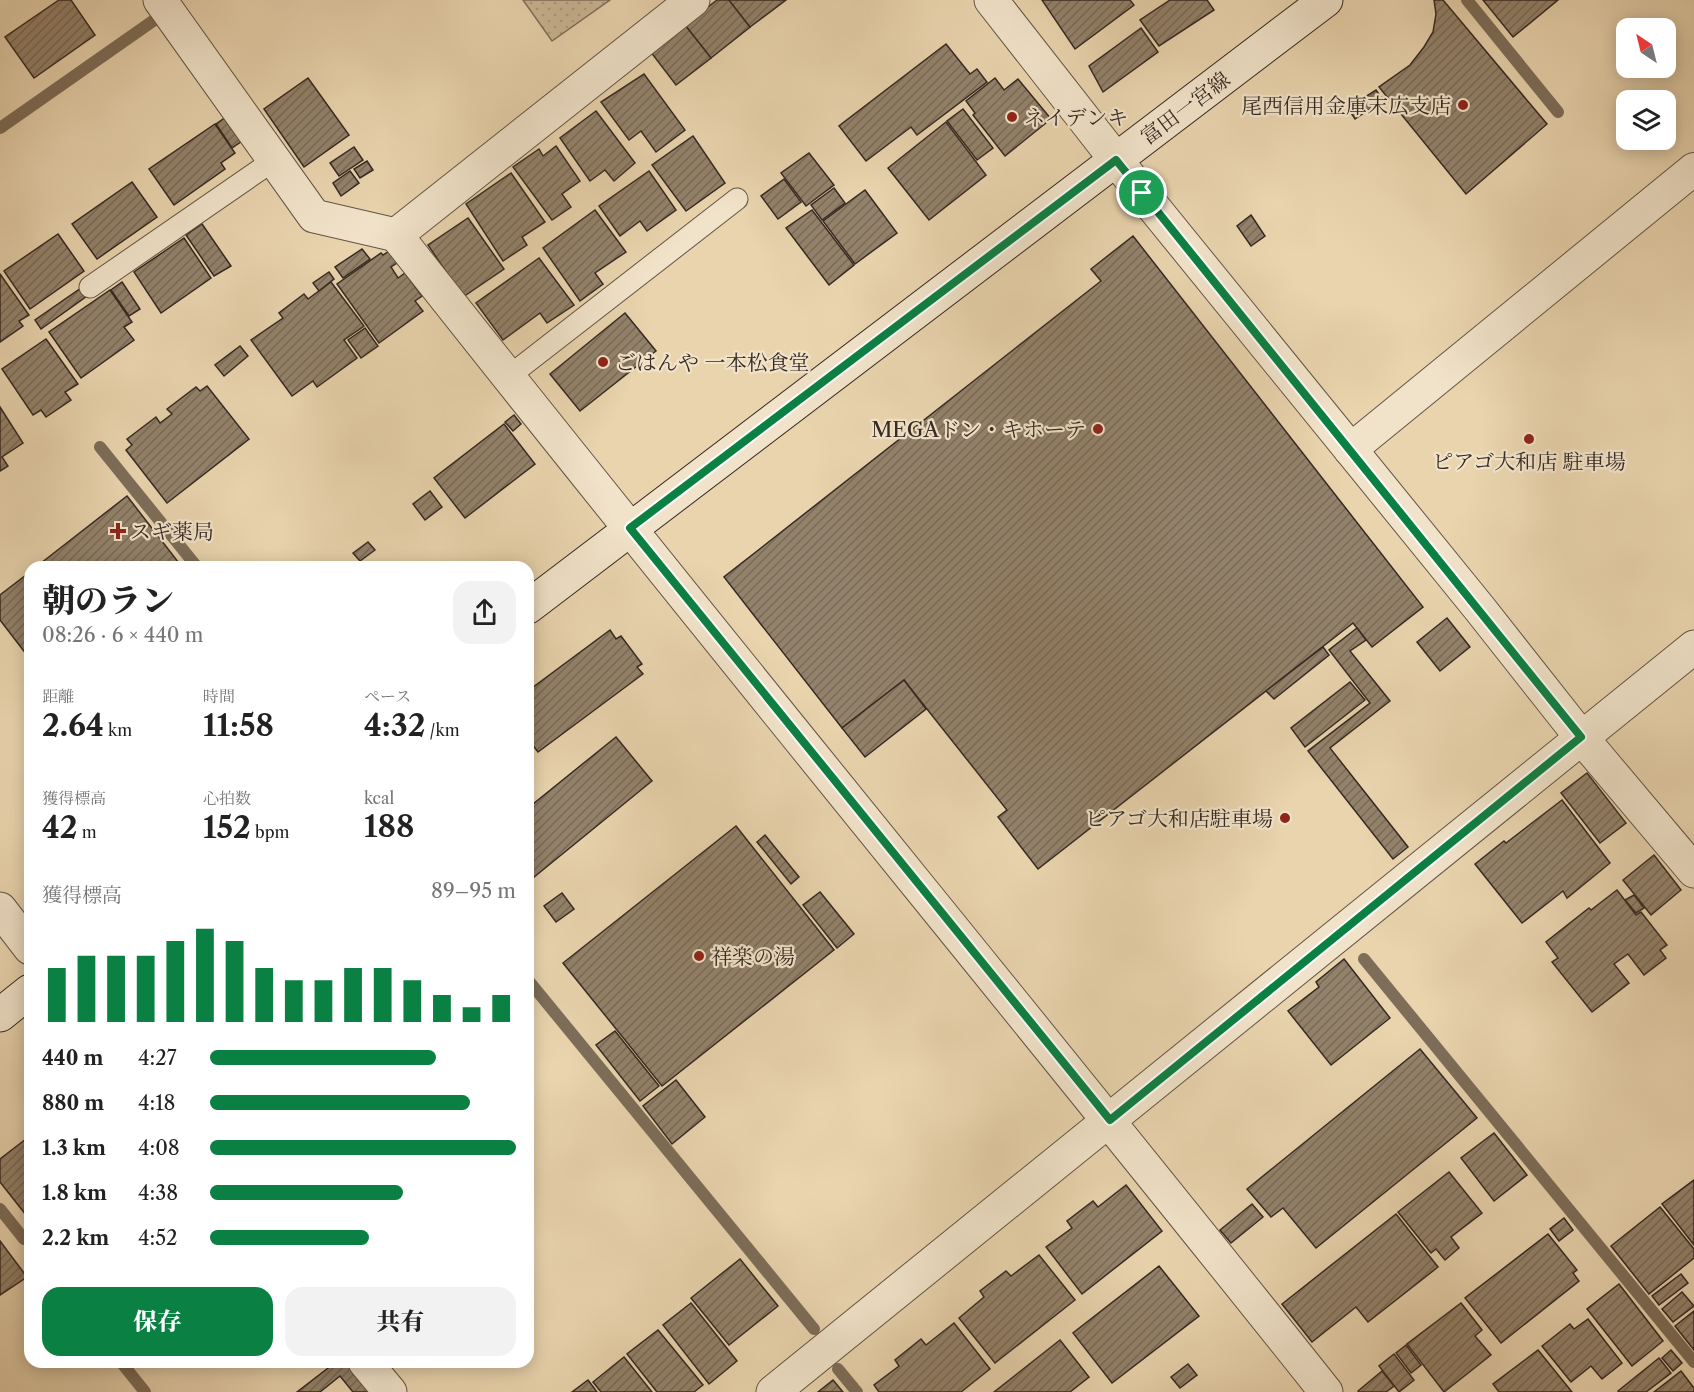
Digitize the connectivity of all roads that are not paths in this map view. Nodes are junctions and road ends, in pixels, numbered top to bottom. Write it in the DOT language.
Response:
graph roads {
  1 [pos="160,0"];
  2 [pos="693,0"];
  3 [pos="991,0"];
  4 [pos="1326,0"];
  5 [pos="274,160"];
  6 [pos="1116,160"];
  7 [pos="1694,169"];
  8 [pos="736,199"];
  9 [pos="396,235"];
  10 [pos="90,287"];
  11 [pos="508,377"];
  12 [pos="1350,450"];
  13 [pos="630,528"];
  14 [pos="534,602"];
  15 [pos="1694,647"];
  16 [pos="1581,737"];
  17 [pos="1694,872"];
  18 [pos="0,909"];
  19 [pos="24,940"];
  20 [pos="24,996"];
  21 [pos="0,1015"];
  22 [pos="1110,1120"];
  23 [pos="370,1368"];
  24 [pos="390,1392"];
  25 [pos="773,1392"];
  26 [pos="1326,1392"];
  1 -- 5 [label="street"];
  2 -- 9 [label="street"];
  3 -- 6 [label="street"];
  4 -- 6 [label="street, 富田一宮線"];
  5 -- 9 [label="street"];
  5 -- 10 [label="lane"];
  6 -- 12 [label="street"];
  6 -- 13 [label="street, 富田一宮線"];
  7 -- 12 [label="street"];
  8 -- 11 [label="lane"];
  9 -- 11 [label="street"];
  11 -- 13 [label="street"];
  12 -- 16 [label="street"];
  13 -- 14 [label="street, 富田一宮線"];
  13 -- 22 [label="street"];
  15 -- 16 [label="street"];
  16 -- 17 [label="street"];
  16 -- 22 [label="street"];
  18 -- 19 [label="street"];
  20 -- 21 [label="street"];
  22 -- 25 [label="street"];
  22 -- 26 [label="street"];
  23 -- 24 [label="street"];
}
